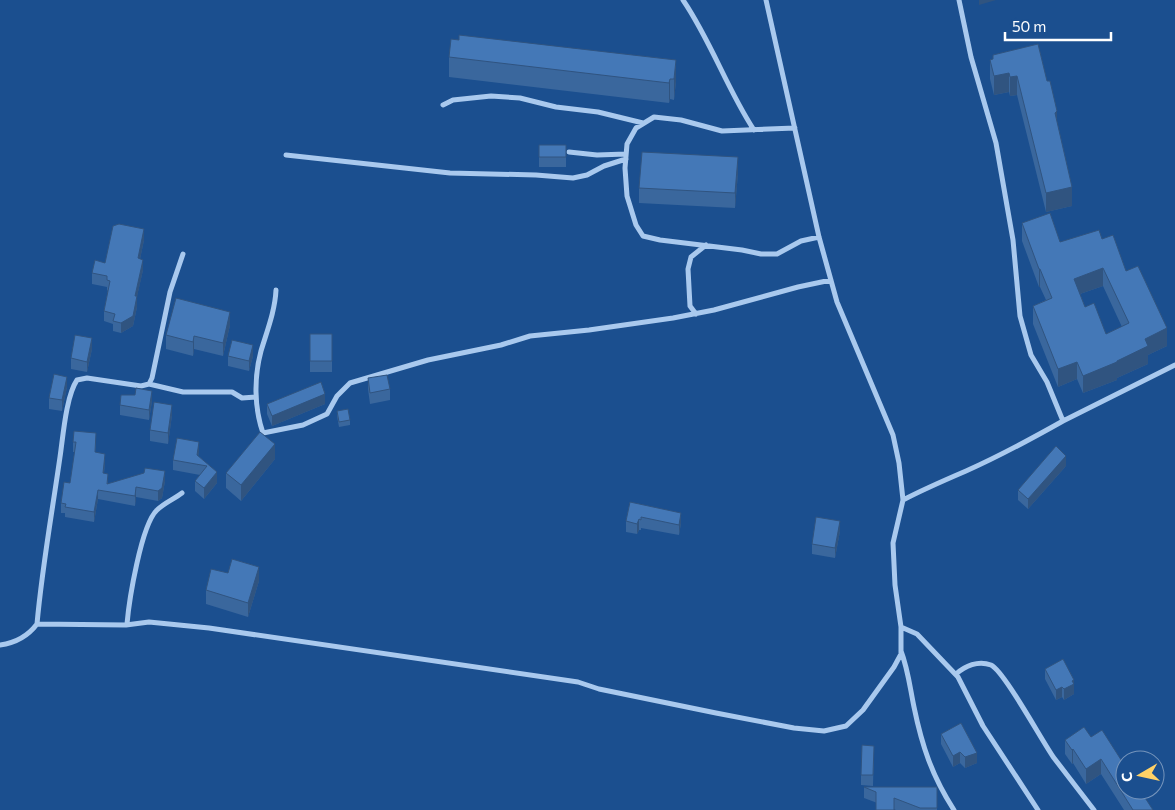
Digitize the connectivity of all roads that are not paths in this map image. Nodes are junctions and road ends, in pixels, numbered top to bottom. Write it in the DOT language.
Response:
graph roads {
  1 [pos="683,0"];
  2 [pos="766,0"];
  3 [pos="959,0"];
  4 [pos="443,105"];
  5 [pos="643,124"];
  6 [pos="795,128"];
  7 [pos="754,130"];
  8 [pos="569,152"];
  9 [pos="286,155"];
  10 [pos="626,157"];
  11 [pos="819,237"];
  12 [pos="706,245"];
  13 [pos="183,254"];
  14 [pos="831,280"];
  15 [pos="276,290"];
  16 [pos="696,314"];
  17 [pos="1175,365"];
  18 [pos="149,384"];
  19 [pos="256,397"];
  20 [pos="1063,420"];
  21 [pos="182,493"];
  22 [pos="903,500"];
  23 [pos="37,624"];
  24 [pos="127,624"];
  25 [pos="901,627"];
  26 [pos="0,645"];
  27 [pos="900,651"];
  28 [pos="956,674"];
  29 [pos="954,810"];
  30 [pos="1038,810"];
  31 [pos="1094,810"];
  1 -- 7 [label="street"];
  2 -- 6 [label="street"];
  3 -- 20 [label="street"];
  4 -- 5 [label="street"];
  5 -- 7 [label="street"];
  5 -- 10 [label="street"];
  6 -- 7 [label="street"];
  6 -- 11 [label="street"];
  8 -- 10 [label="street"];
  9 -- 10 [label="street"];
  10 -- 12 [label="street"];
  11 -- 12 [label="street"];
  11 -- 14 [label="street"];
  12 -- 16 [label="street"];
  13 -- 18 [label="street"];
  14 -- 16 [label="street"];
  14 -- 22 [label="street"];
  15 -- 19 [label="street"];
  16 -- 19 [label="street"];
  17 -- 20 [label="street"];
  18 -- 19 [label="street"];
  18 -- 23 [label="street"];
  20 -- 22 [label="street"];
  21 -- 24 [label="street"];
  22 -- 25 [label="street"];
  23 -- 24 [label="street"];
  23 -- 26 [label="street"];
  24 -- 27 [label="street"];
  25 -- 27 [label="street"];
  25 -- 28 [label="street"];
  27 -- 29 [label="street"];
  28 -- 30 [label="street"];
  28 -- 31 [label="street"];
}
